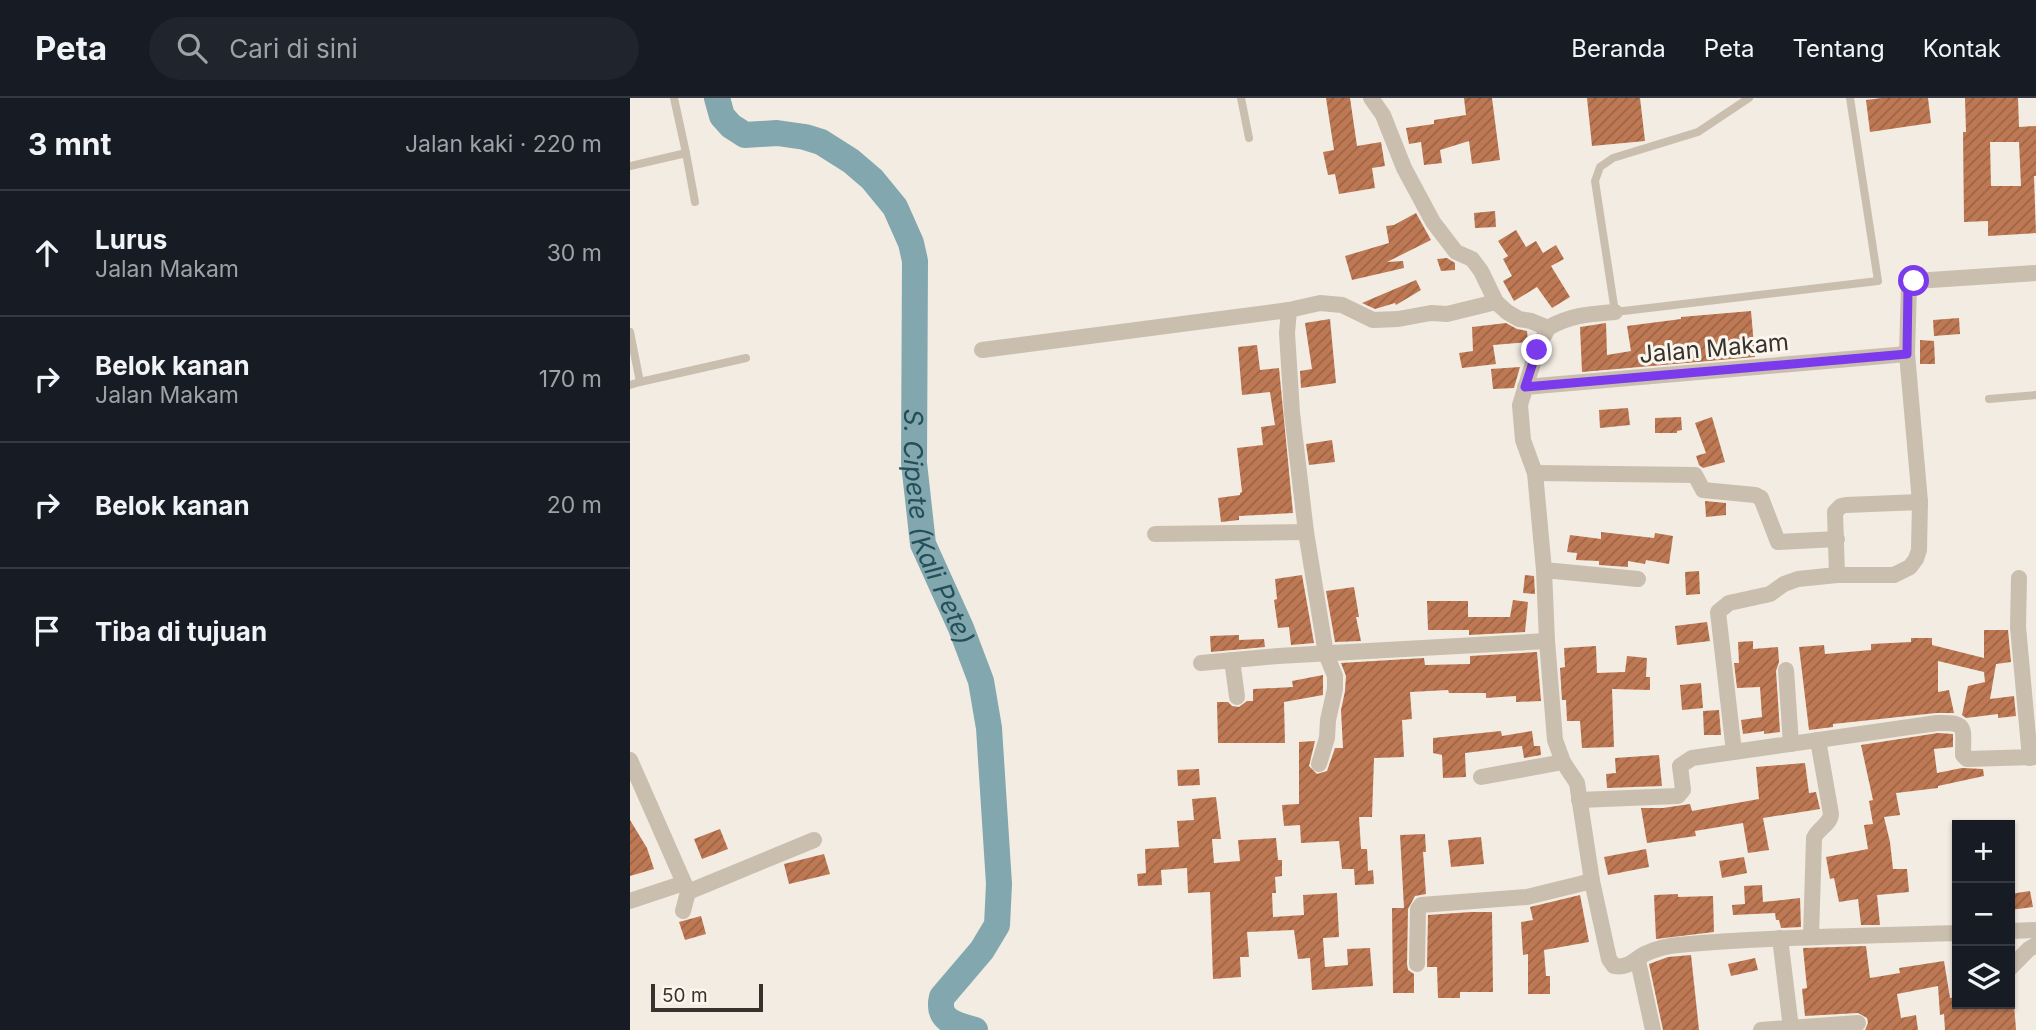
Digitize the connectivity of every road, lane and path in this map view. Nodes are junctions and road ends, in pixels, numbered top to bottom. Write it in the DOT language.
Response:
graph roads {
  1 [pos="674,98"];
  2 [pos="1241,98"];
  3 [pos="1371,98"];
  4 [pos="1749,98"];
  5 [pos="1850,98"];
  6 [pos="1250,138"];
  7 [pos="686,153"];
  8 [pos="630,166"];
  9 [pos="695,202"];
  10 [pos="2036,273"];
  11 [pos="1496,302"];
  12 [pos="1289,310"];
  13 [pos="1615,312"];
  14 [pos="1548,328"];
  15 [pos="630,332"];
  16 [pos="982,350"];
  17 [pos="1907,354"];
  18 [pos="746,358"];
  19 [pos="640,382"];
  20 [pos="630,385"];
  21 [pos="1525,387"];
  22 [pos="2036,395"];
  23 [pos="1989,399"];
  24 [pos="1535,473"];
  25 [pos="1920,502"];
  26 [pos="1306,532"];
  27 [pos="1155,534"];
  28 [pos="1837,539"];
  29 [pos="1545,570"];
  30 [pos="1837,575"];
  31 [pos="2019,578"];
  32 [pos="1638,579"];
  33 [pos="1547,641"];
  34 [pos="1326,654"];
  35 [pos="1232,660"];
  36 [pos="1201,663"];
  37 [pos="1786,670"];
  38 [pos="1237,697"];
  39 [pos="1818,740"];
  40 [pos="1791,744"];
  41 [pos="1734,752"];
  42 [pos="2033,757"];
  43 [pos="630,760"];
  44 [pos="1563,762"];
  45 [pos="1319,764"];
  46 [pos="1481,777"];
  47 [pos="1579,800"];
  48 [pos="814,840"];
  49 [pos="1592,881"];
  50 [pos="686,887"];
  51 [pos="631,905"];
  52 [pos="683,912"];
  53 [pos="2036,930"];
  54 [pos="2015,931"];
  55 [pos="1952,933"];
  56 [pos="1811,937"];
  57 [pos="1780,938"];
  58 [pos="2036,946"];
  59 [pos="1638,961"];
  60 [pos="2015,963"];
  61 [pos="1417,964"];
  62 [pos="1858,1023"];
  63 [pos="1791,1028"];
  64 [pos="1653,1030"];
  65 [pos="1761,1030"];
  1 -- 7 [label="lane"];
  2 -- 6 [label="lane"];
  3 -- 11 [label="street"];
  4 -- 13 [label="lane"];
  5 -- 13 [label="lane"];
  7 -- 8 [label="lane"];
  7 -- 9 [label="lane"];
  10 -- 17 [label="street"];
  11 -- 12 [label="street"];
  11 -- 14 [label="street"];
  12 -- 16 [label="street"];
  12 -- 26 [label="street"];
  13 -- 14 [label="street"];
  14 -- 21 [label="street"];
  15 -- 19 [label="lane"];
  17 -- 21 [label="street, Jalan Makam"];
  17 -- 25 [label="street"];
  18 -- 19 [label="lane"];
  19 -- 20 [label="lane"];
  21 -- 24 [label="street"];
  22 -- 23 [label="lane"];
  24 -- 28 [label="street"];
  24 -- 29 [label="street"];
  25 -- 28 [label="street"];
  25 -- 30 [label="street"];
  26 -- 27 [label="street"];
  26 -- 34 [label="street"];
  28 -- 30 [label="street"];
  29 -- 32 [label="street"];
  29 -- 33 [label="street"];
  30 -- 41 [label="street"];
  31 -- 42 [label="street"];
  33 -- 34 [label="street"];
  33 -- 44 [label="street"];
  34 -- 35 [label="street"];
  34 -- 45 [label="street"];
  35 -- 36 [label="street"];
  35 -- 38 [label="street"];
  37 -- 40 [label="street"];
  39 -- 40 [label="street"];
  39 -- 42 [label="street"];
  39 -- 56 [label="street"];
  40 -- 41 [label="street"];
  41 -- 47 [label="street"];
  43 -- 50 [label="street"];
  44 -- 46 [label="street"];
  44 -- 47 [label="street"];
  47 -- 49 [label="street"];
  48 -- 50 [label="street"];
  49 -- 59 [label="street"];
  49 -- 61 [label="street"];
  50 -- 51 [label="street"];
  50 -- 52 [label="street"];
  53 -- 54 [label="street"];
  55 -- 56 [label="street"];
  56 -- 57 [label="street"];
  57 -- 59 [label="street"];
  57 -- 63 [label="street"];
  58 -- 60 [label="street"];
  59 -- 64 [label="street"];
  62 -- 63 [label="street"];
  63 -- 65 [label="street"];
}
